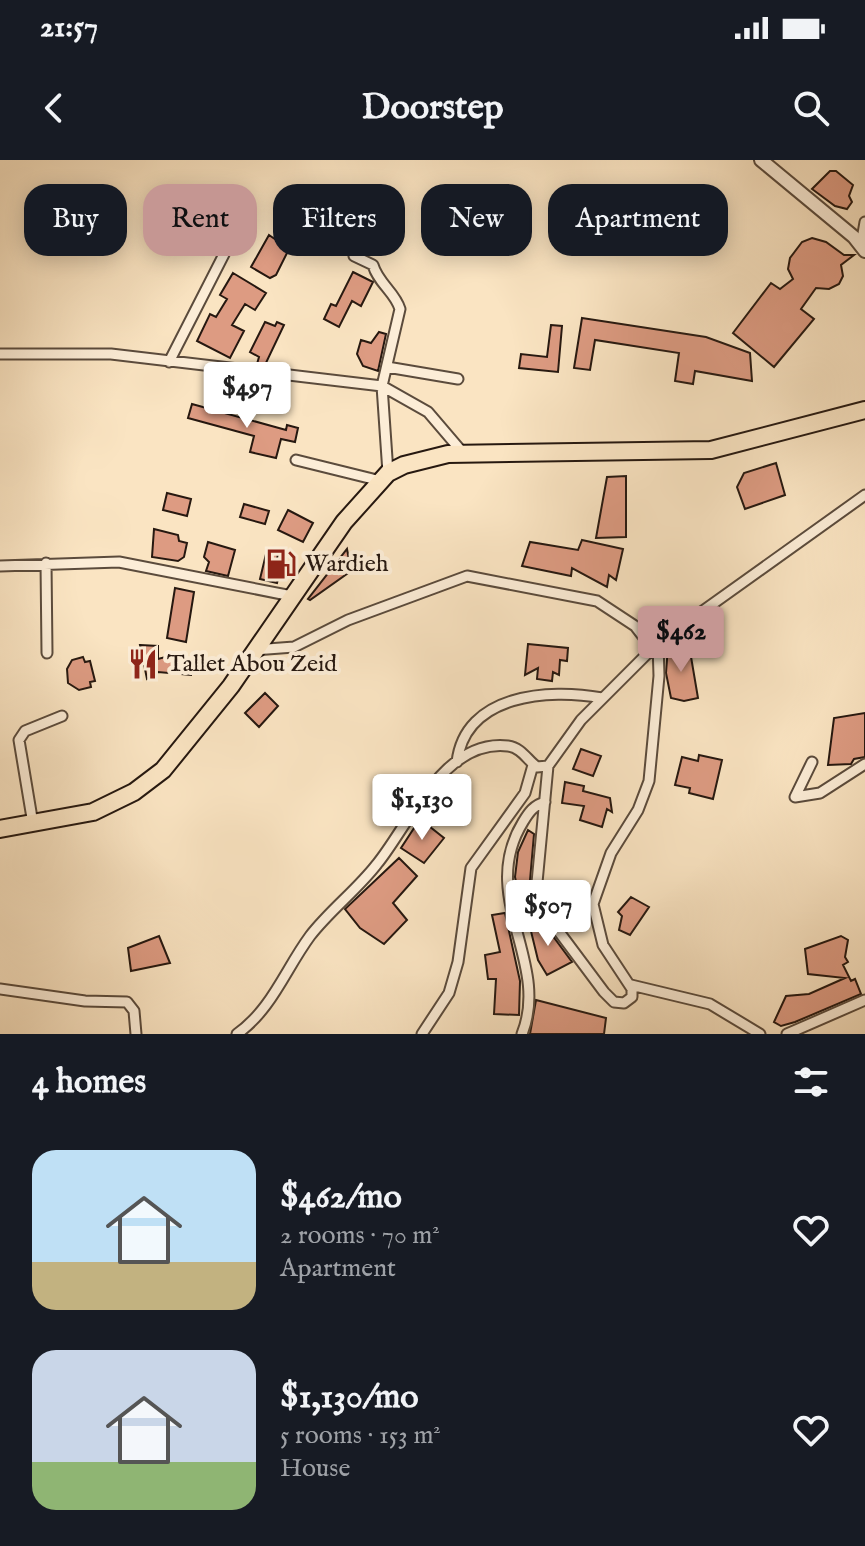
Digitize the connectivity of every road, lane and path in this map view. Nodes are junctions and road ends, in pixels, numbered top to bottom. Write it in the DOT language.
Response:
graph roads {
  1 [pos="761,160"];
  2 [pos="865,222"];
  3 [pos="863,248"];
  4 [pos="223,256"];
  5 [pos="354,256"];
  6 [pos="0,354"];
  7 [pos="169,362"];
  8 [pos="387,367"];
  9 [pos="458,379"];
  10 [pos="382,386"];
  11 [pos="865,410"];
  12 [pos="463,453"];
  13 [pos="296,460"];
  14 [pos="384,477"];
  15 [pos="865,495"];
  16 [pos="46,563"];
  17 [pos="0,566"];
  18 [pos="292,596"];
  19 [pos="655,646"];
  20 [pos="254,650"];
  21 [pos="47,653"];
  22 [pos="602,698"];
  23 [pos="62,716"];
  24 [pos="457,762"];
  25 [pos="812,762"];
  26 [pos="865,764"];
  27 [pos="533,765"];
  28 [pos="548,766"];
  29 [pos="545,802"];
  30 [pos="33,824"];
  31 [pos="0,829"];
  32 [pos="631,985"];
  33 [pos="0,989"];
  34 [pos="865,1000"];
  35 [pos="136,1034"];
  36 [pos="237,1034"];
  37 [pos="422,1034"];
  38 [pos="522,1034"];
  39 [pos="760,1034"];
  40 [pos="787,1034"];
  1 -- 3 [label="street"];
  2 -- 3 [label="street"];
  4 -- 7 [label="street"];
  5 -- 8 [label="street"];
  6 -- 7 [label="street"];
  7 -- 10 [label="street"];
  8 -- 9 [label="street"];
  8 -- 10 [label="street"];
  10 -- 12 [label="street"];
  10 -- 14 [label="street"];
  11 -- 12 [label="highway"];
  12 -- 14 [label="highway"];
  13 -- 14 [label="street"];
  14 -- 18 [label="highway"];
  15 -- 19 [label="street"];
  16 -- 17 [label="street"];
  16 -- 18 [label="street"];
  16 -- 21 [label="street"];
  18 -- 20 [label="highway"];
  19 -- 20 [label="street"];
  19 -- 22 [label="street"];
  19 -- 32 [label="street"];
  20 -- 30 [label="highway"];
  22 -- 24 [label="street"];
  22 -- 28 [label="street"];
  23 -- 30 [label="street"];
  24 -- 27 [label="street"];
  24 -- 36 [label="street"];
  25 -- 26 [label="street"];
  27 -- 28 [label="street"];
  27 -- 37 [label="street"];
  28 -- 29 [label="street"];
  29 -- 32 [label="street"];
  29 -- 38 [label="street"];
  30 -- 31 [label="highway"];
  32 -- 39 [label="street"];
  33 -- 35 [label="street"];
  34 -- 40 [label="street"];
}
